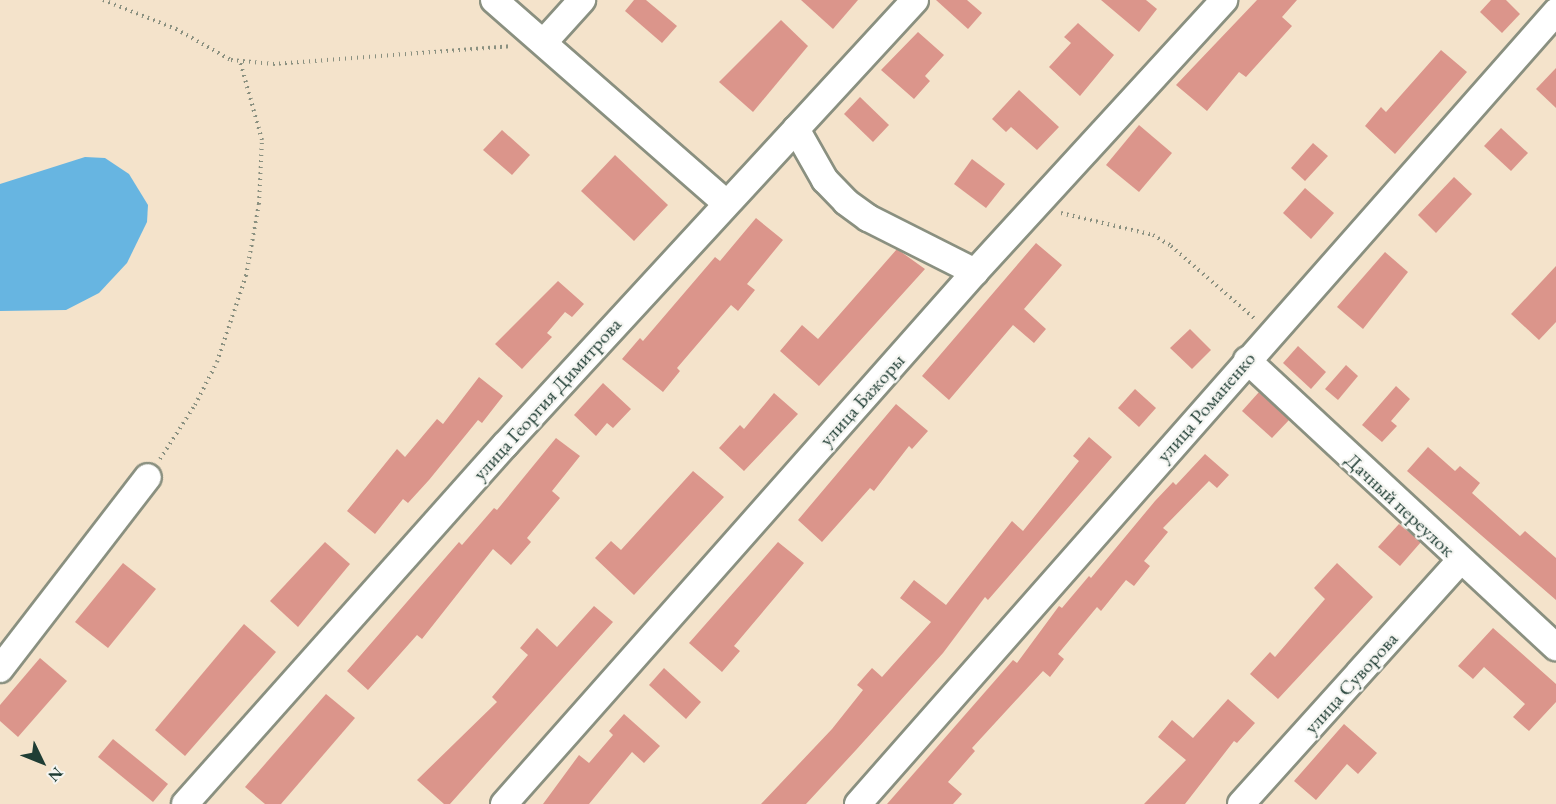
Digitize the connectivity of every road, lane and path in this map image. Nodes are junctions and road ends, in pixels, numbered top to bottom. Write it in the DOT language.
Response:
graph roads {
  1 [pos="103,0"];
  2 [pos="494,0"];
  3 [pos="582,0"];
  4 [pos="915,0"];
  5 [pos="1224,0"];
  6 [pos="1556,12"];
  7 [pos="544,42"];
  8 [pos="240,61"];
  9 [pos="796,129"];
  10 [pos="726,203"];
  11 [pos="1034,206"];
  12 [pos="975,272"];
  13 [pos="1271,333"];
  14 [pos="1247,360"];
  15 [pos="148,477"];
  16 [pos="1460,561"];
  17 [pos="1556,647"];
  18 [pos="0,669"];
  19 [pos="185,804"];
  20 [pos="504,804"];
  21 [pos="858,804"];
  22 [pos="1241,804"];
  1 -- 8 [label="path"];
  2 -- 7 [label="street"];
  3 -- 7 [label="street"];
  4 -- 9 [label="street, улица Георгия Димитрова"];
  5 -- 11 [label="street, улица Бажоры"];
  6 -- 13 [label="street, улица Романенко"];
  7 -- 8 [label="path"];
  7 -- 10 [label="street"];
  8 -- 15 [label="path"];
  9 -- 10 [label="street, улица Георгия Димитрова"];
  9 -- 12 [label="street"];
  10 -- 19 [label="street, улица Георгия Димитрова"];
  11 -- 12 [label="street, улица Бажоры"];
  11 -- 13 [label="path"];
  12 -- 20 [label="street, улица Бажоры"];
  13 -- 14 [label="street, улица Романенко"];
  14 -- 16 [label="street, Дачный переулок"];
  14 -- 21 [label="street, улица Романенко"];
  15 -- 18 [label="street"];
  16 -- 17 [label="street, Дачный переулок"];
  16 -- 22 [label="street, улица Суворова"];
}
